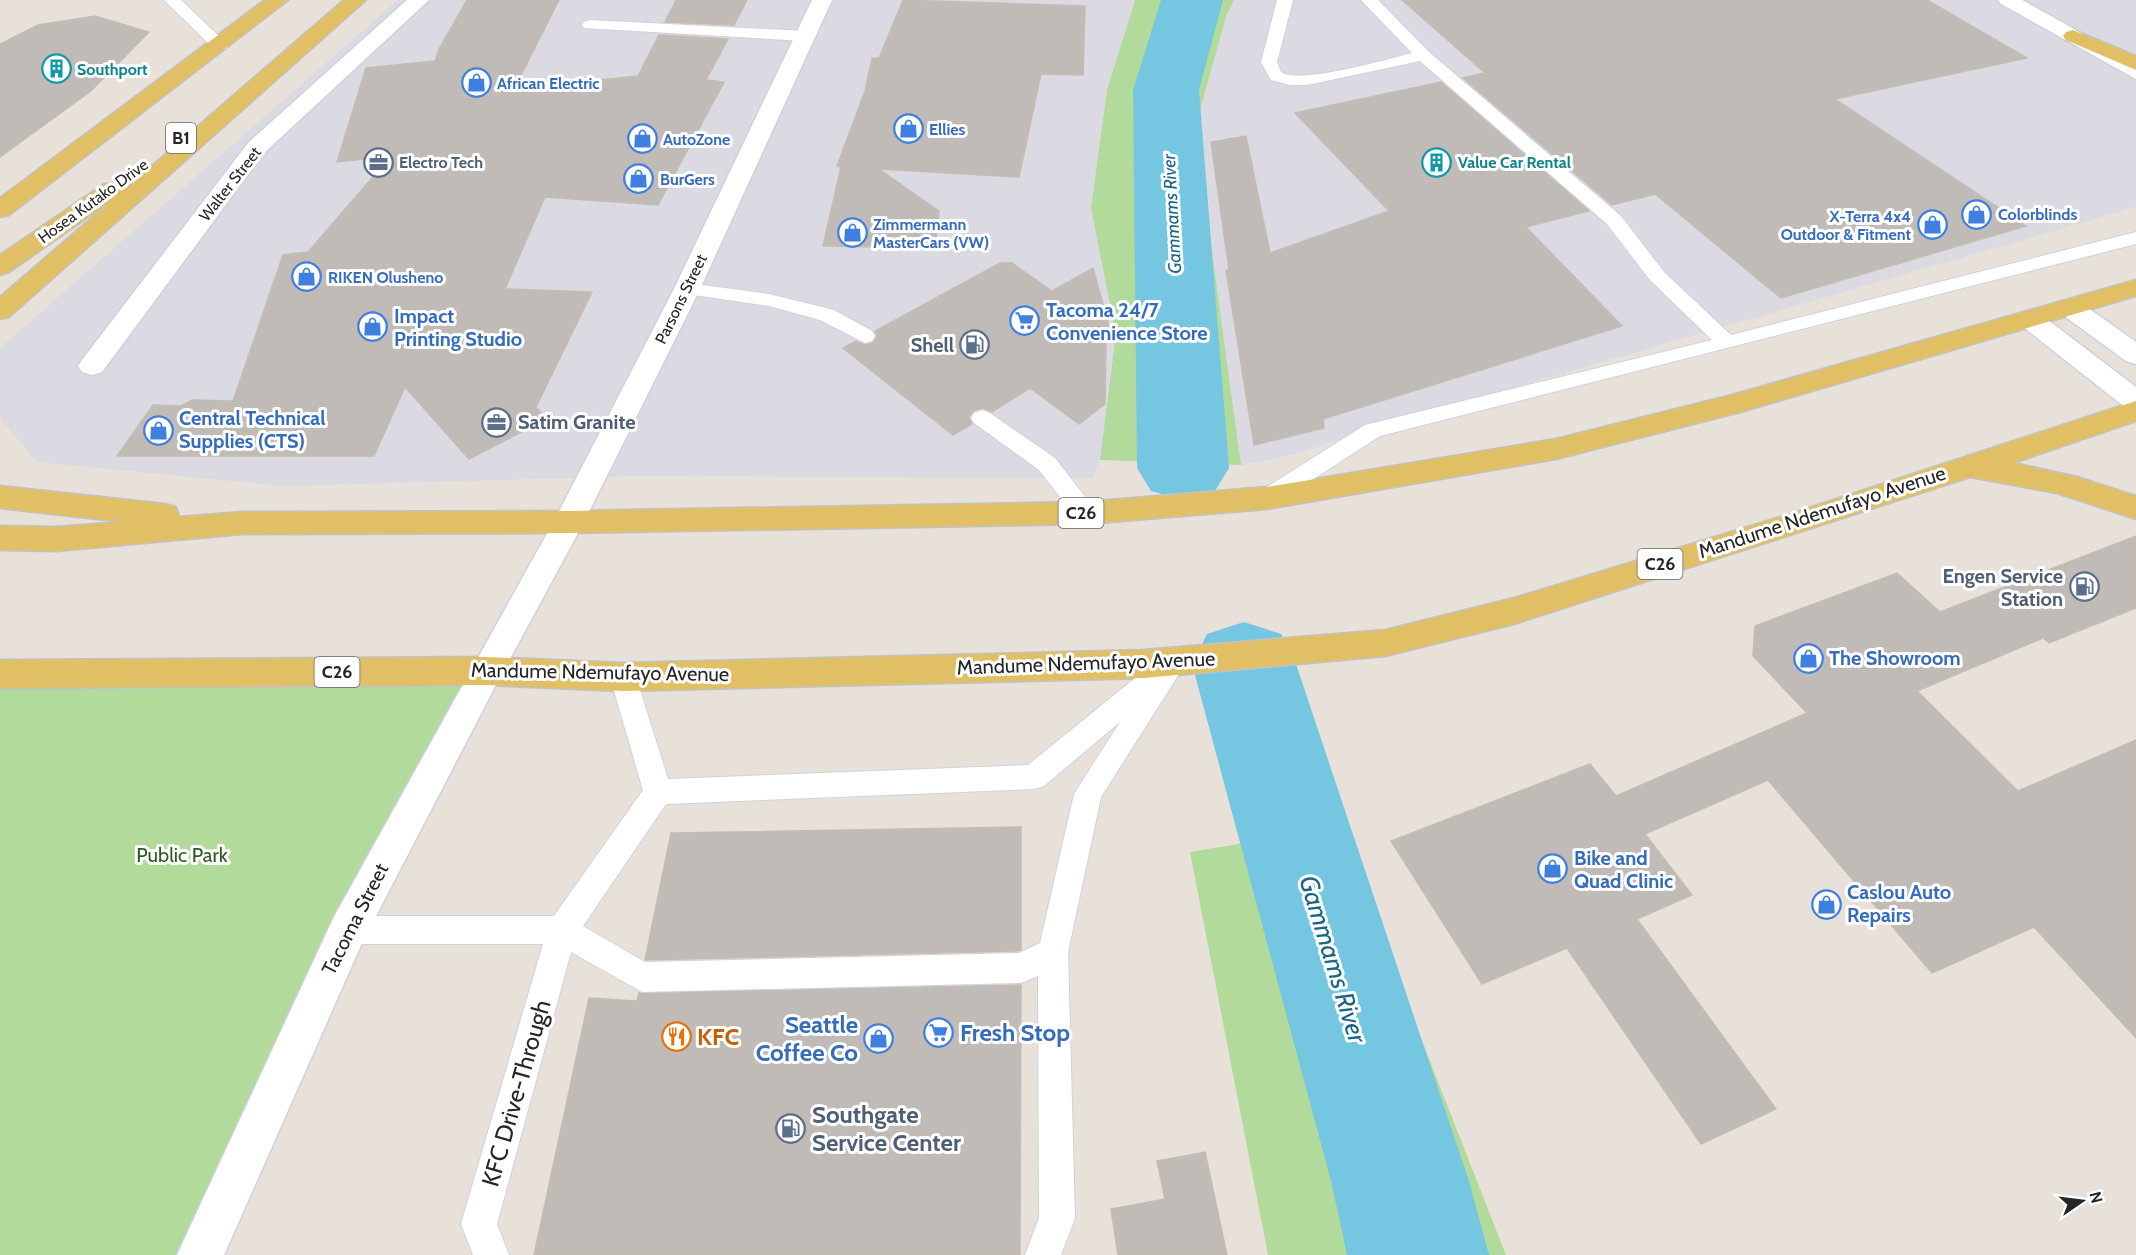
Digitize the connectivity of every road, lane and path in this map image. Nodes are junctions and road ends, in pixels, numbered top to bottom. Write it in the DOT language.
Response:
graph roads {
  1 [pos="172,0"];
  2 [pos="278,0"];
  3 [pos="355,0"];
  4 [pos="419,0"];
  5 [pos="822,0"];
  6 [pos="1285,0"];
  7 [pos="1369,0"];
  8 [pos="2008,0"];
  9 [pos="590,25"];
  10 [pos="805,36"];
  11 [pos="2073,36"];
  12 [pos="220,46"];
  13 [pos="1424,55"];
  14 [pos="2136,64"];
  15 [pos="2136,73"];
  16 [pos="113,127"];
  17 [pos="0,196"];
  18 [pos="0,210"];
  19 [pos="2136,238"];
  20 [pos="0,267"];
  21 [pos="2136,288"];
  22 [pos="687,289"];
  23 [pos="2072,309"];
  24 [pos="0,311"];
  25 [pos="2031,320"];
  26 [pos="865,336"];
  27 [pos="1727,344"];
  28 [pos="2136,355"];
  29 [pos="92,366"];
  30 [pos="2136,401"];
  31 [pos="2136,411"];
  32 [pos="982,418"];
  33 [pos="1965,466"];
  34 [pos="0,497"];
  35 [pos="1267,498"];
  36 [pos="2136,508"];
  37 [pos="1085,513"];
  38 [pos="569,522"];
  39 [pos="242,523"];
  40 [pos="0,538"];
  41 [pos="530,593"];
  42 [pos="1173,663"];
  43 [pos="486,671"];
  44 [pos="0,674"];
  45 [pos="51,674"];
  46 [pos="623,677"];
  47 [pos="0,681"];
  48 [pos="658,792"];
  49 [pos="348,930"];
  50 [pos="562,930"];
  51 [pos="1053,952"];
  52 [pos="200,1255"];
  53 [pos="491,1255"];
  54 [pos="1043,1255"];
  1 -- 12 [label="lane"];
  2 -- 12 [label="main road, B1"];
  3 -- 20 [label="main road, Hosea Kutako Drive / B1"];
  3 -- 24 [label="main road"];
  4 -- 29 [label="street, Walter Street"];
  5 -- 10 [label="street, Parsons Street"];
  6 -- 13 [label="lane"];
  7 -- 13 [label="lane"];
  8 -- 11 [label="street"];
  9 -- 10 [label="lane"];
  10 -- 22 [label="street, Parsons Street"];
  11 -- 14 [label="main road"];
  11 -- 15 [label="street"];
  12 -- 16 [label="main road, B1"];
  13 -- 27 [label="lane"];
  16 -- 17 [label="main road"];
  16 -- 18 [label="main road, B1"];
  19 -- 27 [label="lane"];
  21 -- 23 [label="main road, C26"];
  22 -- 26 [label="lane"];
  22 -- 38 [label="street, Parsons Street"];
  23 -- 25 [label="main road, C26"];
  23 -- 28 [label="street"];
  25 -- 30 [label="street"];
  25 -- 35 [label="main road, C26"];
  27 -- 35 [label="lane"];
  31 -- 33 [label="main road, Mandume Ndemufayo Avenue / C26"];
  32 -- 37 [label="lane"];
  33 -- 36 [label="main road"];
  33 -- 42 [label="main road, Mandume Ndemufayo Avenue / C26"];
  34 -- 39 [label="main road"];
  35 -- 37 [label="main road, C26"];
  37 -- 38 [label="main road, C26"];
  38 -- 39 [label="main road, C26"];
  38 -- 41 [label="street, Parsons Street"];
  39 -- 40 [label="main road, C26"];
  41 -- 43 [label="street, Tacoma Street"];
  42 -- 46 [label="main road, Mandume Ndemufayo Avenue / C26"];
  42 -- 48 [label="lane"];
  42 -- 51 [label="lane"];
  43 -- 45 [label="main road, Mandume Ndemufayo Avenue / C26"];
  43 -- 46 [label="main road, Mandume Ndemufayo Avenue / C26"];
  43 -- 49 [label="street, Tacoma Street"];
  44 -- 45 [label="main road, Mandume Ndemufayo Avenue / C26"];
  45 -- 47 [label="main road"];
  46 -- 48 [label="lane"];
  48 -- 50 [label="lane, KFC Drive-Through"];
  49 -- 50 [label="lane"];
  49 -- 52 [label="street, Tacoma Street"];
  50 -- 51 [label="lane"];
  50 -- 53 [label="lane, KFC Drive-Through"];
  51 -- 54 [label="lane"];
}
